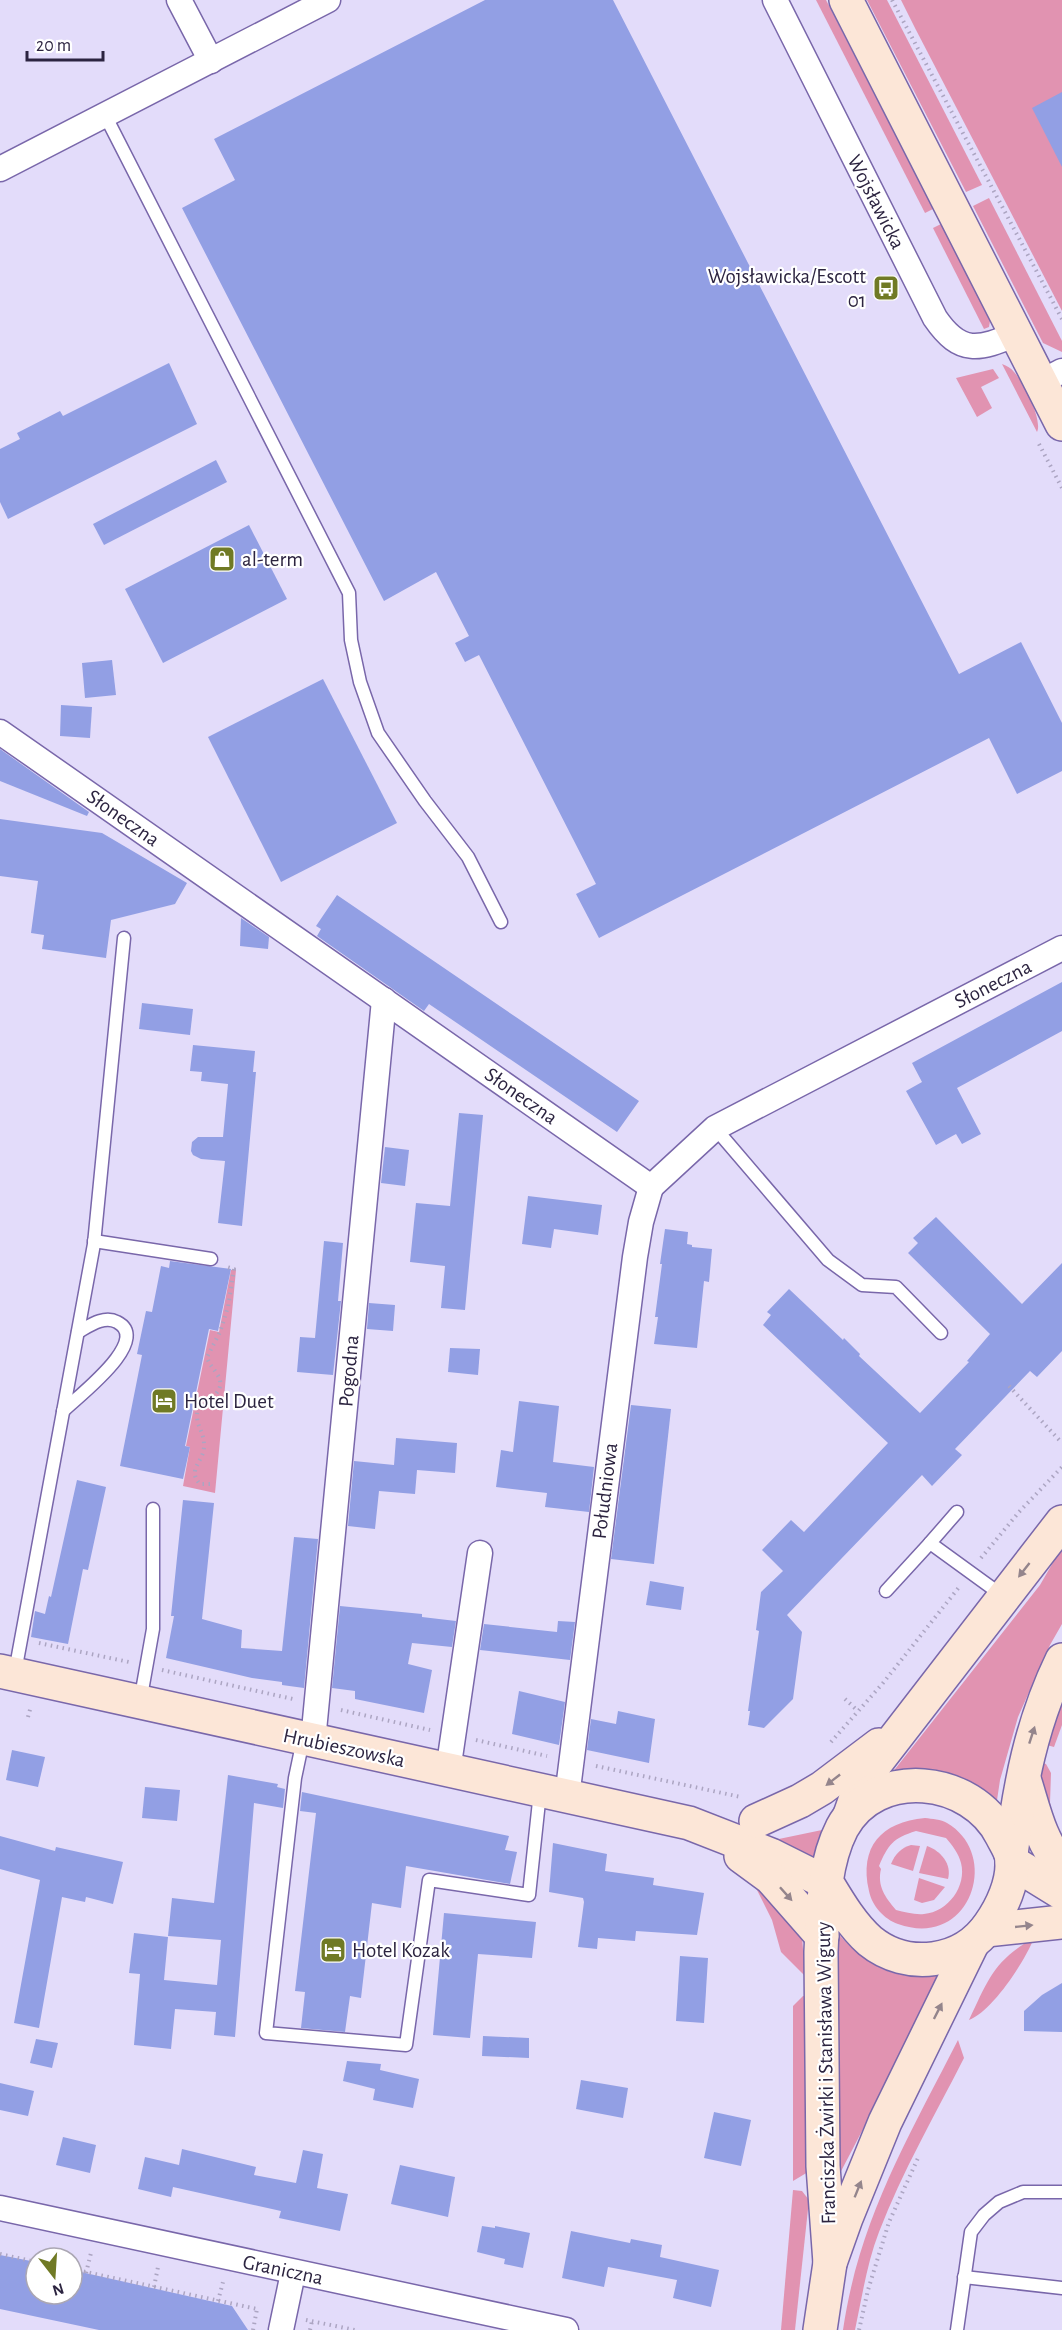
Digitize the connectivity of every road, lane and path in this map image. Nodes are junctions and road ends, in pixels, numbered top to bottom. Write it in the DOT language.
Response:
graph roads {
  1 [pos="179,0"];
  2 [pos="328,0"];
  3 [pos="775,0"];
  4 [pos="846,0"];
  5 [pos="892,0"];
  6 [pos="211,61"];
  7 [pos="105,115"];
  8 [pos="0,169"];
  9 [pos="1062,319"];
  10 [pos="1017,334"];
  11 [pos="1051,377"];
  12 [pos="1062,424"];
  13 [pos="0,732"];
  14 [pos="501,922"];
  15 [pos="124,938"];
  16 [pos="1062,948"];
  17 [pos="384,1000"];
  18 [pos="715,1128"];
  19 [pos="651,1187"];
  20 [pos="94,1241"];
  21 [pos="211,1259"];
  22 [pos="78,1332"];
  23 [pos="941,1333"];
  24 [pos="1009,1386"];
  25 [pos="63,1411"];
  26 [pos="1062,1443"];
  27 [pos="210,1484"];
  28 [pos="153,1509"];
  29 [pos="957,1512"];
  30 [pos="1062,1522"];
  31 [pos="930,1543"];
  32 [pos="480,1553"];
  33 [pos="886,1591"];
  34 [pos="1004,1597"];
  35 [pos="1062,1660"];
  36 [pos="7,1673"];
  37 [pos="844,1700"];
  38 [pos="139,1703"];
  39 [pos="858,1711"];
  40 [pos="897,1734"];
  41 [pos="308,1740"];
  42 [pos="448,1771"];
  43 [pos="1023,1773"];
  44 [pos="554,1794"];
  45 [pos="849,1817"];
  46 [pos="756,1821"];
  47 [pos="698,1828"];
  48 [pos="1012,1858"];
  49 [pos="1062,1867"];
  50 [pos="827,1883"];
  51 [pos="1062,1893"];
  52 [pos="1062,1922"];
  53 [pos="822,1936"];
  54 [pos="979,1937"];
  55 [pos="918,2158"];
  56 [pos="1062,2192"];
  57 [pos="0,2208"];
  58 [pos="92,2251"];
  59 [pos="0,2254"];
  60 [pos="24,2259"];
  61 [pos="159,2262"];
  62 [pos="830,2263"];
  63 [pos="86,2272"];
  64 [pos="293,2273"];
  65 [pos="964,2277"];
  66 [pos="223,2280"];
  67 [pos="154,2287"];
  68 [pos="1062,2288"];
  69 [pos="218,2301"];
  70 [pos="257,2309"];
  71 [pos="303,2319"];
  72 [pos="312,2321"];
  73 [pos="281,2330"];
  74 [pos="310,2330"];
  75 [pos="355,2330"];
  76 [pos="566,2330"];
  77 [pos="820,2330"];
  78 [pos="859,2330"];
  79 [pos="957,2330"];
  1 -- 6 [label="street"];
  2 -- 6 [label="street"];
  3 -- 10 [label="street, Wojsławicka"];
  4 -- 10 [label="main road"];
  5 -- 9 [label="path"];
  6 -- 7 [label="street"];
  7 -- 8 [label="street"];
  7 -- 14 [label="lane"];
  10 -- 11 [label="main road"];
  11 -- 12 [label="main road"];
  13 -- 17 [label="street, Słoneczna"];
  15 -- 20 [label="lane"];
  16 -- 18 [label="street, Słoneczna"];
  17 -- 19 [label="street, Słoneczna"];
  17 -- 41 [label="street, Pogodna"];
  18 -- 19 [label="street, Słoneczna"];
  18 -- 23 [label="lane"];
  19 -- 44 [label="street, Południowa"];
  20 -- 21 [label="lane"];
  20 -- 22 [label="lane"];
  21 -- 27 [label="path"];
  22 -- 25 [label="lane"];
  22 -- 25 [label="lane"];
  24 -- 26 [label="path"];
  25 -- 36 [label="lane"];
  28 -- 38 [label="lane"];
  29 -- 31 [label="lane"];
  30 -- 34 [label="main road, one-way"];
  31 -- 33 [label="lane"];
  31 -- 34 [label="lane"];
  32 -- 42 [label="street"];
  34 -- 40 [label="main road"];
  43 -- 35 [label="main road, one-way"];
  36 -- 38 [label="main road, Hrubieszowska"];
  37 -- 39 [label="path"];
  38 -- 41 [label="main road, Hrubieszowska"];
  40 -- 45 [label="main road"];
  40 -- 46 [label="main road, one-way"];
  41 -- 42 [label="main road, Hrubieszowska"];
  41 -- 44 [label="lane"];
  42 -- 44 [label="main road, Hrubieszowska"];
  43 -- 48 [label="main road"];
  43 -- 49 [label="main road"];
  44 -- 47 [label="main road, Hrubieszowska"];
  45 -- 46 [label="main road"];
  45 -- 48 [label="main road"];
  45 -- 50 [label="main road"];
  46 -- 47 [label="main road"];
  47 -- 50 [label="main road"];
  47 -- 53 [label="main road, one-way"];
  48 -- 51 [label="main road"];
  48 -- 54 [label="main road"];
  50 -- 53 [label="main road, Franciszka Żwirki i Stanisława Wigury"];
  50 -- 54 [label="main road"];
  54 -- 52 [label="main road, one-way"];
  53 -- 62 [label="main road, Franciszka Żwirki i Stanisława Wigury"];
  62 -- 54 [label="main road, Franciszka Żwirki i Stanisława Wigury, one-way"];
  55 -- 78 [label="path"];
  56 -- 65 [label="lane"];
  57 -- 64 [label="street, Graniczna"];
  58 -- 63 [label="path"];
  59 -- 60 [label="path"];
  61 -- 67 [label="path"];
  62 -- 77 [label="main road, Franciszka Żwirki i Stanisława Wigury"];
  63 -- 67 [label="path"];
  64 -- 73 [label="street"];
  64 -- 76 [label="street, Graniczna"];
  65 -- 68 [label="lane"];
  65 -- 79 [label="lane"];
  66 -- 69 [label="path"];
  67 -- 69 [label="path"];
  69 -- 70 [label="path"];
  71 -- 72 [label="path"];
  72 -- 74 [label="path"];
  72 -- 75 [label="path"];
}
